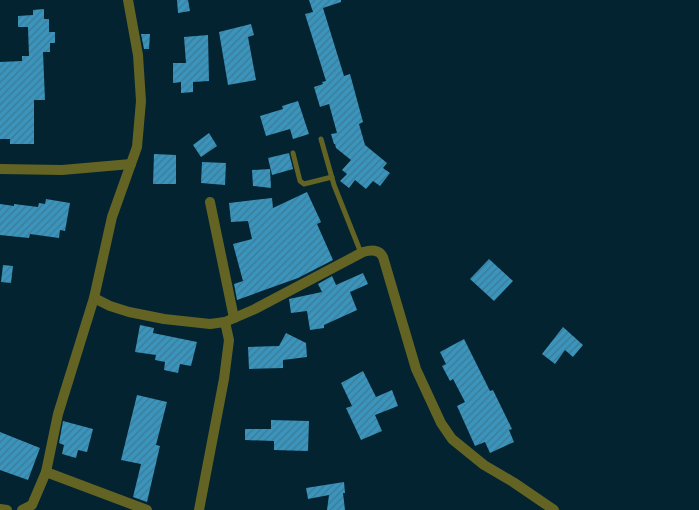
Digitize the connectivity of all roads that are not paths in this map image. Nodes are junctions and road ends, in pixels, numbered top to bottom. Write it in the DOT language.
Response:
graph roads {
  1 [pos="128,0"];
  2 [pos="322,139"];
  3 [pos="293,153"];
  4 [pos="131,164"];
  5 [pos="0,170"];
  6 [pos="332,177"];
  7 [pos="210,202"];
  8 [pos="361,253"];
  9 [pos="94,298"];
  10 [pos="230,320"];
  11 [pos="46,472"];
  12 [pos="33,508"];
  13 [pos="0,509"];
  14 [pos="7,510"];
  15 [pos="22,510"];
  16 [pos="147,510"];
  17 [pos="199,510"];
  18 [pos="554,510"];
  1 -- 4 [label="street"];
  2 -- 6 [label="lane"];
  3 -- 6 [label="lane"];
  4 -- 5 [label="street"];
  4 -- 9 [label="street"];
  6 -- 8 [label="lane"];
  7 -- 10 [label="street"];
  8 -- 10 [label="street"];
  8 -- 18 [label="street"];
  9 -- 10 [label="street"];
  9 -- 11 [label="street"];
  10 -- 17 [label="street"];
  11 -- 12 [label="street"];
  11 -- 16 [label="street"];
  12 -- 15 [label="street"];
  13 -- 14 [label="street"];
}
